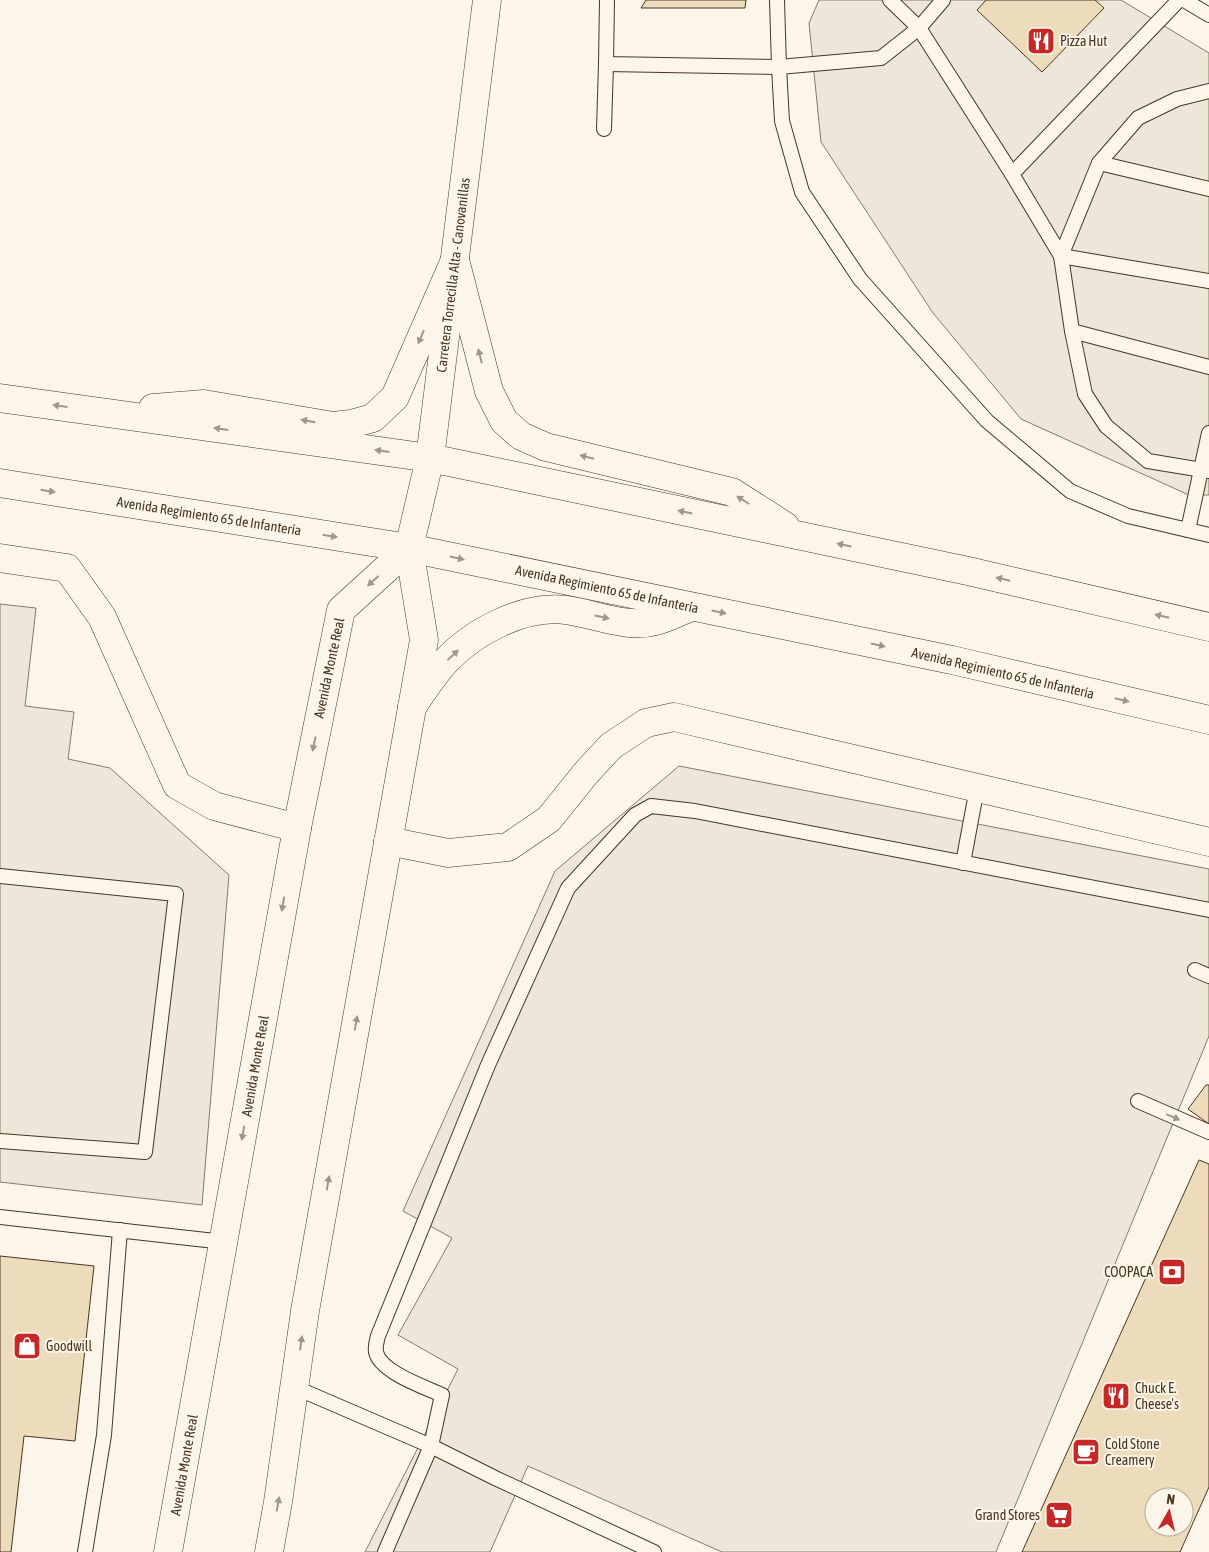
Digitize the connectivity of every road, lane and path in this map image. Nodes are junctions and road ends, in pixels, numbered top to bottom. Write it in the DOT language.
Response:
graph roads {
  1 [pos="487,0"];
  2 [pos="607,0"];
  3 [pos="777,0"];
  4 [pos="890,0"];
  5 [pos="943,0"];
  6 [pos="1179,0"];
  7 [pos="1184,0"];
  8 [pos="1209,15"];
  9 [pos="919,28"];
  10 [pos="606,64"];
  11 [pos="779,67"];
  12 [pos="1209,91"];
  13 [pos="604,129"];
  14 [pos="1099,163"];
  15 [pos="1012,174"];
  16 [pos="1209,189"];
  17 [pos="1061,256"];
  18 [pos="455,260"];
  19 [pos="1209,282"];
  20 [pos="1072,331"];
  21 [pos="1209,367"];
  22 [pos="0,398"];
  23 [pos="106,413"];
  24 [pos="1209,433"];
  25 [pos="430,458"];
  26 [pos="1205,470"];
  27 [pos="0,483"];
  28 [pos="1188,530"];
  29 [pos="800,535"];
  30 [pos="1209,535"];
  31 [pos="410,548"];
  32 [pos="0,558"];
  33 [pos="692,607"];
  34 [pos="1209,627"];
  35 [pos="412,707"];
  36 [pos="1209,720"];
  37 [pos="977,788"];
  38 [pos="297,828"];
  39 [pos="388,841"];
  40 [pos="1209,842"];
  41 [pos="963,863"];
  42 [pos="0,876"];
  43 [pos="1209,910"];
  44 [pos="1195,970"];
  45 [pos="1209,976"];
  46 [pos="1138,1101"];
  47 [pos="1209,1132"];
  48 [pos="0,1141"];
  49 [pos="0,1217"];
  50 [pos="120,1230"];
  51 [pos="224,1242"];
  52 [pos="294,1387"];
  53 [pos="431,1446"];
  54 [pos="85,1552"];
  55 [pos="168,1552"];
  56 [pos="269,1552"];
  57 [pos="386,1552"];
  58 [pos="654,1552"];
  1 -- 18 [label="street, Carretera Torrecilla Alta - Canovanillas"];
  2 -- 10 [label="lane"];
  3 -- 11 [label="lane"];
  4 -- 9 [label="lane"];
  5 -- 9 [label="lane"];
  6 -- 15 [label="lane"];
  7 -- 8 [label="lane"];
  9 -- 11 [label="lane"];
  9 -- 15 [label="lane"];
  10 -- 11 [label="lane"];
  10 -- 13 [label="lane"];
  11 -- 28 [label="lane"];
  12 -- 14 [label="lane"];
  14 -- 16 [label="lane"];
  14 -- 17 [label="lane"];
  15 -- 17 [label="lane"];
  17 -- 19 [label="lane"];
  17 -- 20 [label="lane"];
  18 -- 23 [label="street, one-way"];
  18 -- 25 [label="street, Carretera Torrecilla Alta - Canovanillas"];
  29 -- 18 [label="street, one-way"];
  20 -- 21 [label="lane"];
  20 -- 26 [label="lane"];
  23 -- 22 [label="street, one-way"];
  25 -- 23 [label="street, one-way"];
  24 -- 26 [label="lane"];
  29 -- 25 [label="street, one-way"];
  25 -- 31 [label="street, Carretera Torrecilla Alta - Canovanillas"];
  26 -- 28 [label="lane"];
  27 -- 31 [label="street, Avenida Regimiento 65 de Infantería, one-way"];
  28 -- 30 [label="lane"];
  34 -- 29 [label="street, one-way"];
  31 -- 33 [label="street, Avenida Regimiento 65 de Infantería, one-way"];
  31 -- 35 [label="street"];
  31 -- 38 [label="street, Avenida Monte Real, one-way"];
  32 -- 38 [label="street"];
  35 -- 33 [label="street, one-way"];
  33 -- 36 [label="street, Avenida Regimiento 65 de Infantería, one-way"];
  35 -- 39 [label="street"];
  37 -- 39 [label="street"];
  37 -- 40 [label="street"];
  37 -- 41 [label="lane"];
  38 -- 51 [label="street, Avenida Monte Real, one-way"];
  52 -- 39 [label="street, one-way"];
  41 -- 43 [label="lane"];
  41 -- 53 [label="lane"];
  42 -- 48 [label="lane"];
  44 -- 45 [label="lane"];
  46 -- 47 [label="lane, one-way"];
  49 -- 50 [label="lane"];
  50 -- 51 [label="lane"];
  50 -- 54 [label="lane"];
  51 -- 55 [label="street, Avenida Monte Real"];
  52 -- 53 [label="lane"];
  56 -- 52 [label="street, one-way"];
  53 -- 57 [label="lane"];
  53 -- 58 [label="lane"];
}
